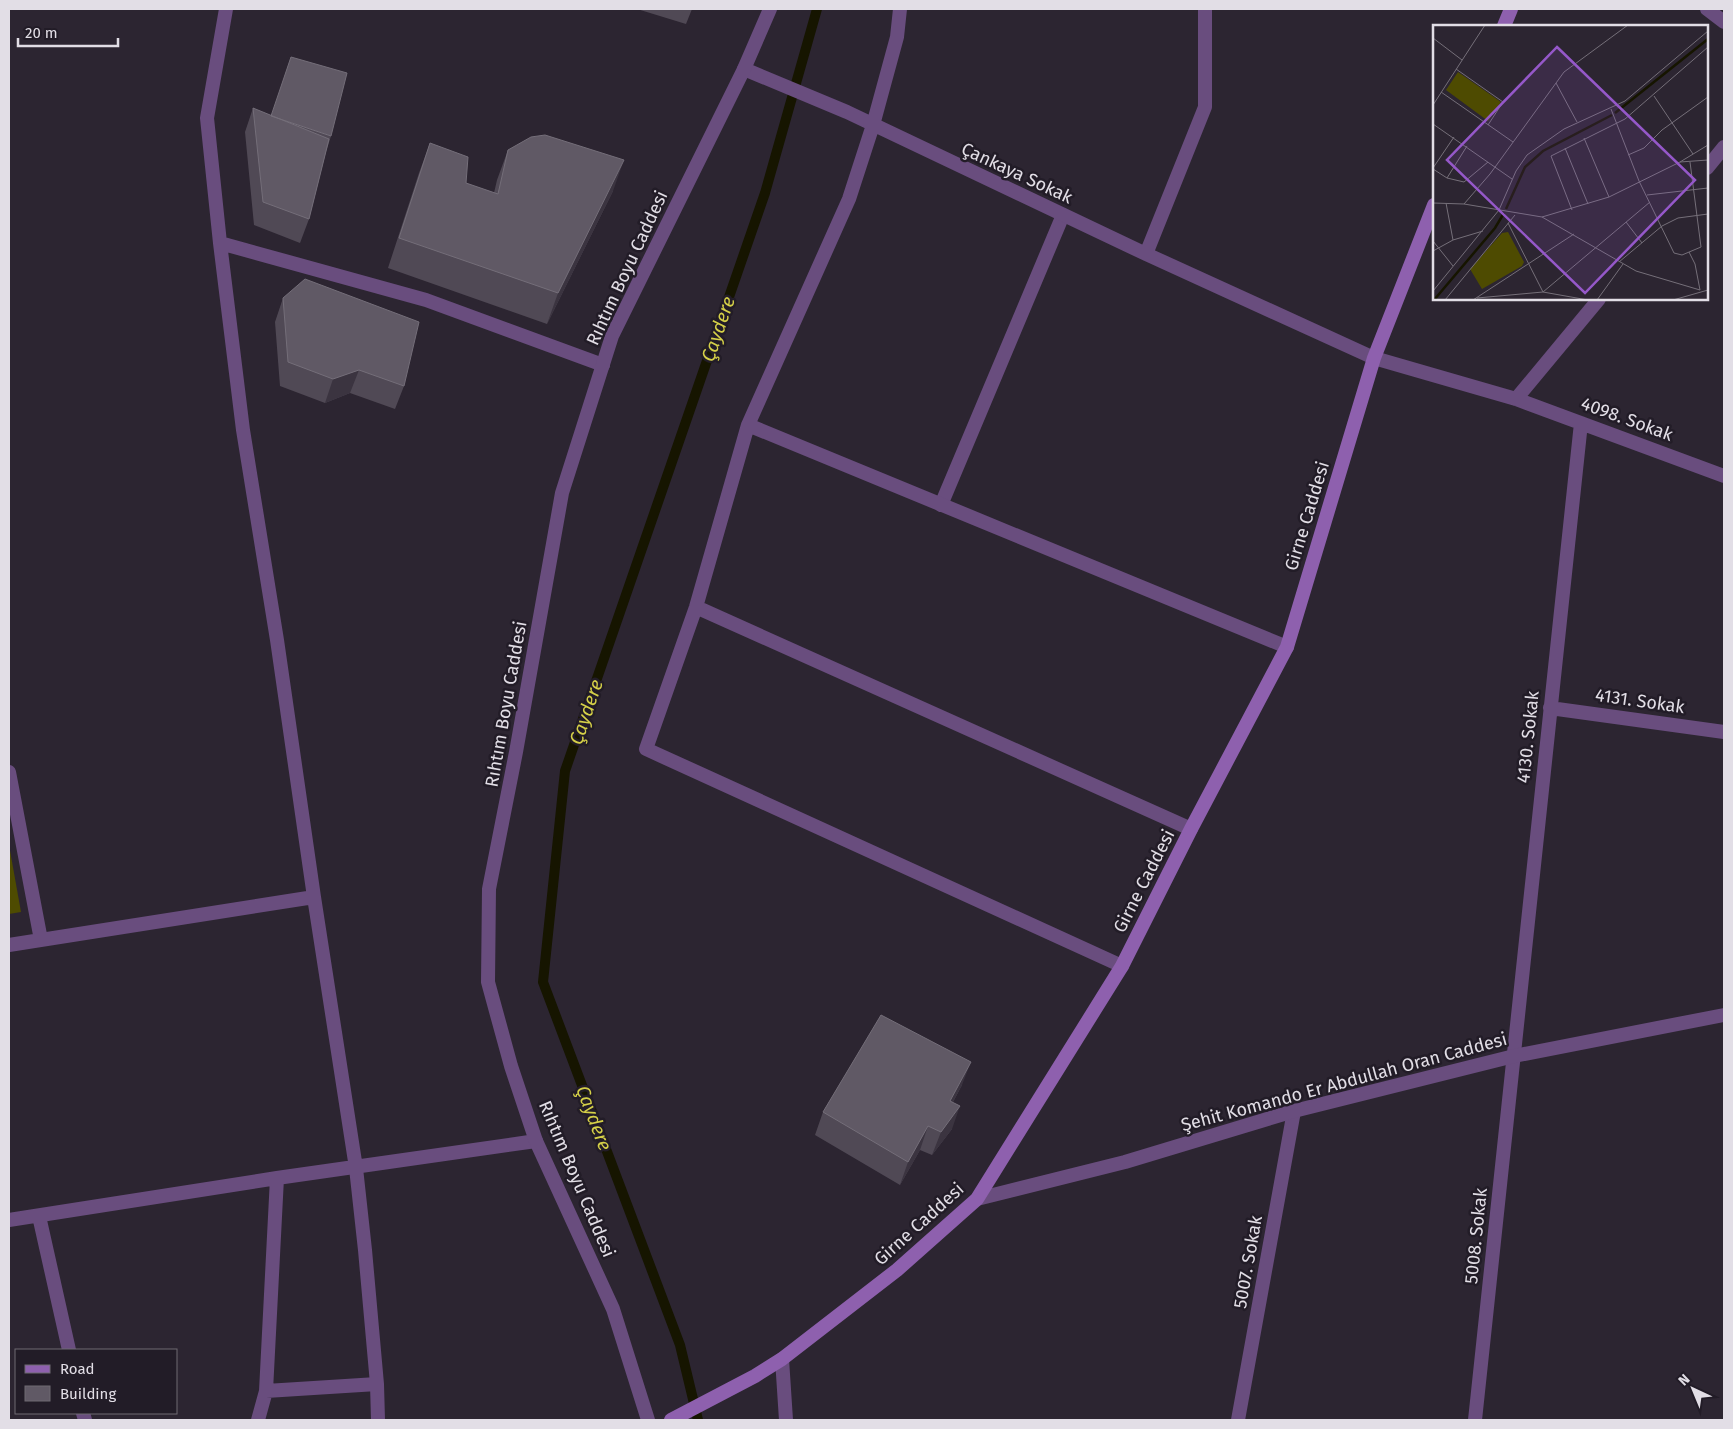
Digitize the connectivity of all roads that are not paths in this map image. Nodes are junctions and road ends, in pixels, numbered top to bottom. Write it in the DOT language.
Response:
graph roads {
  1 [pos="226,9"];
  2 [pos="770,9"];
  3 [pos="900,9"];
  4 [pos="1205,9"];
  5 [pos="1511,9"];
  6 [pos="1708,9"];
  7 [pos="1724,22"];
  8 [pos="1504,25"];
  9 [pos="744,69"];
  10 [pos="873,125"];
  11 [pos="1724,147"];
  12 [pos="1708,167"];
  13 [pos="1433,208"];
  14 [pos="1063,215"];
  15 [pos="220,242"];
  16 [pos="1146,254"];
  17 [pos="1598,300"];
  18 [pos="1374,358"];
  19 [pos="603,365"];
  20 [pos="1516,399"];
  21 [pos="1581,422"];
  22 [pos="748,425"];
  23 [pos="1724,476"];
  24 [pos="942,505"];
  25 [pos="696,607"];
  26 [pos="1287,647"];
  27 [pos="1550,708"];
  28 [pos="1724,732"];
  29 [pos="9,772"];
  30 [pos="1191,829"];
  31 [pos="314,897"];
  32 [pos="40,940"];
  33 [pos="9,945"];
  34 [pos="1122,966"];
  35 [pos="1724,1015"];
  36 [pos="1514,1056"];
  37 [pos="1294,1111"];
  38 [pos="536,1141"];
  39 [pos="356,1168"];
  40 [pos="277,1178"];
  41 [pos="977,1199"];
  42 [pos="39,1216"];
  43 [pos="9,1220"];
  44 [pos="69,1349"];
  45 [pos="782,1359"];
  46 [pos="377,1384"];
  47 [pos="266,1391"];
  48 [pos="258,1420"];
  49 [pos="378,1420"];
  50 [pos="648,1420"];
  51 [pos="671,1420"];
  52 [pos="786,1420"];
  53 [pos="1238,1420"];
  54 [pos="1475,1420"];
  1 -- 15 [label="street"];
  2 -- 9 [label="street, Rıhtım Boyu Caddesi"];
  3 -- 10 [label="street"];
  4 -- 16 [label="street"];
  5 -- 8 [label="main road"];
  6 -- 7 [label="street"];
  9 -- 10 [label="street, Çankaya Sokak"];
  9 -- 19 [label="street, Rıhtım Boyu Caddesi"];
  10 -- 14 [label="street, Çankaya Sokak"];
  10 -- 22 [label="street"];
  11 -- 12 [label="street"];
  13 -- 18 [label="main road, Girne Caddesi"];
  14 -- 16 [label="street, Çankaya Sokak"];
  14 -- 24 [label="street"];
  15 -- 19 [label="street"];
  15 -- 31 [label="street"];
  16 -- 18 [label="street, Çankaya Sokak"];
  17 -- 20 [label="street"];
  18 -- 20 [label="street, 4098. Sokak"];
  18 -- 26 [label="main road, Girne Caddesi"];
  19 -- 38 [label="street, Rıhtım Boyu Caddesi"];
  20 -- 21 [label="street, 4098. Sokak"];
  21 -- 23 [label="street, 4098. Sokak"];
  21 -- 27 [label="street, 4130. Sokak"];
  22 -- 24 [label="street"];
  22 -- 25 [label="street"];
  24 -- 26 [label="street"];
  25 -- 30 [label="street"];
  25 -- 34 [label="street"];
  26 -- 30 [label="main road, Girne Caddesi"];
  27 -- 28 [label="street, 4131. Sokak"];
  27 -- 36 [label="street, 4130. Sokak"];
  29 -- 32 [label="street"];
  30 -- 34 [label="main road, Girne Caddesi"];
  31 -- 32 [label="street"];
  31 -- 39 [label="street"];
  32 -- 33 [label="street"];
  34 -- 41 [label="main road, Girne Caddesi"];
  35 -- 36 [label="street, Şehit Komando Er Abdullah Oran Caddesi"];
  36 -- 37 [label="street, Şehit Komando Er Abdullah Oran Caddesi"];
  36 -- 54 [label="street, 5008. Sokak"];
  37 -- 41 [label="street, Şehit Komando Er Abdullah Oran Caddesi"];
  37 -- 53 [label="street, 5007. Sokak"];
  38 -- 39 [label="street"];
  38 -- 50 [label="street, Rıhtım Boyu Caddesi"];
  39 -- 40 [label="street"];
  39 -- 46 [label="street"];
  40 -- 42 [label="street"];
  40 -- 47 [label="street"];
  41 -- 45 [label="main road, Girne Caddesi"];
  42 -- 43 [label="street"];
  42 -- 44 [label="street"];
  45 -- 51 [label="main road, Girne Caddesi"];
  45 -- 52 [label="street"];
  46 -- 47 [label="street"];
  46 -- 49 [label="street"];
  47 -- 48 [label="street"];
}
